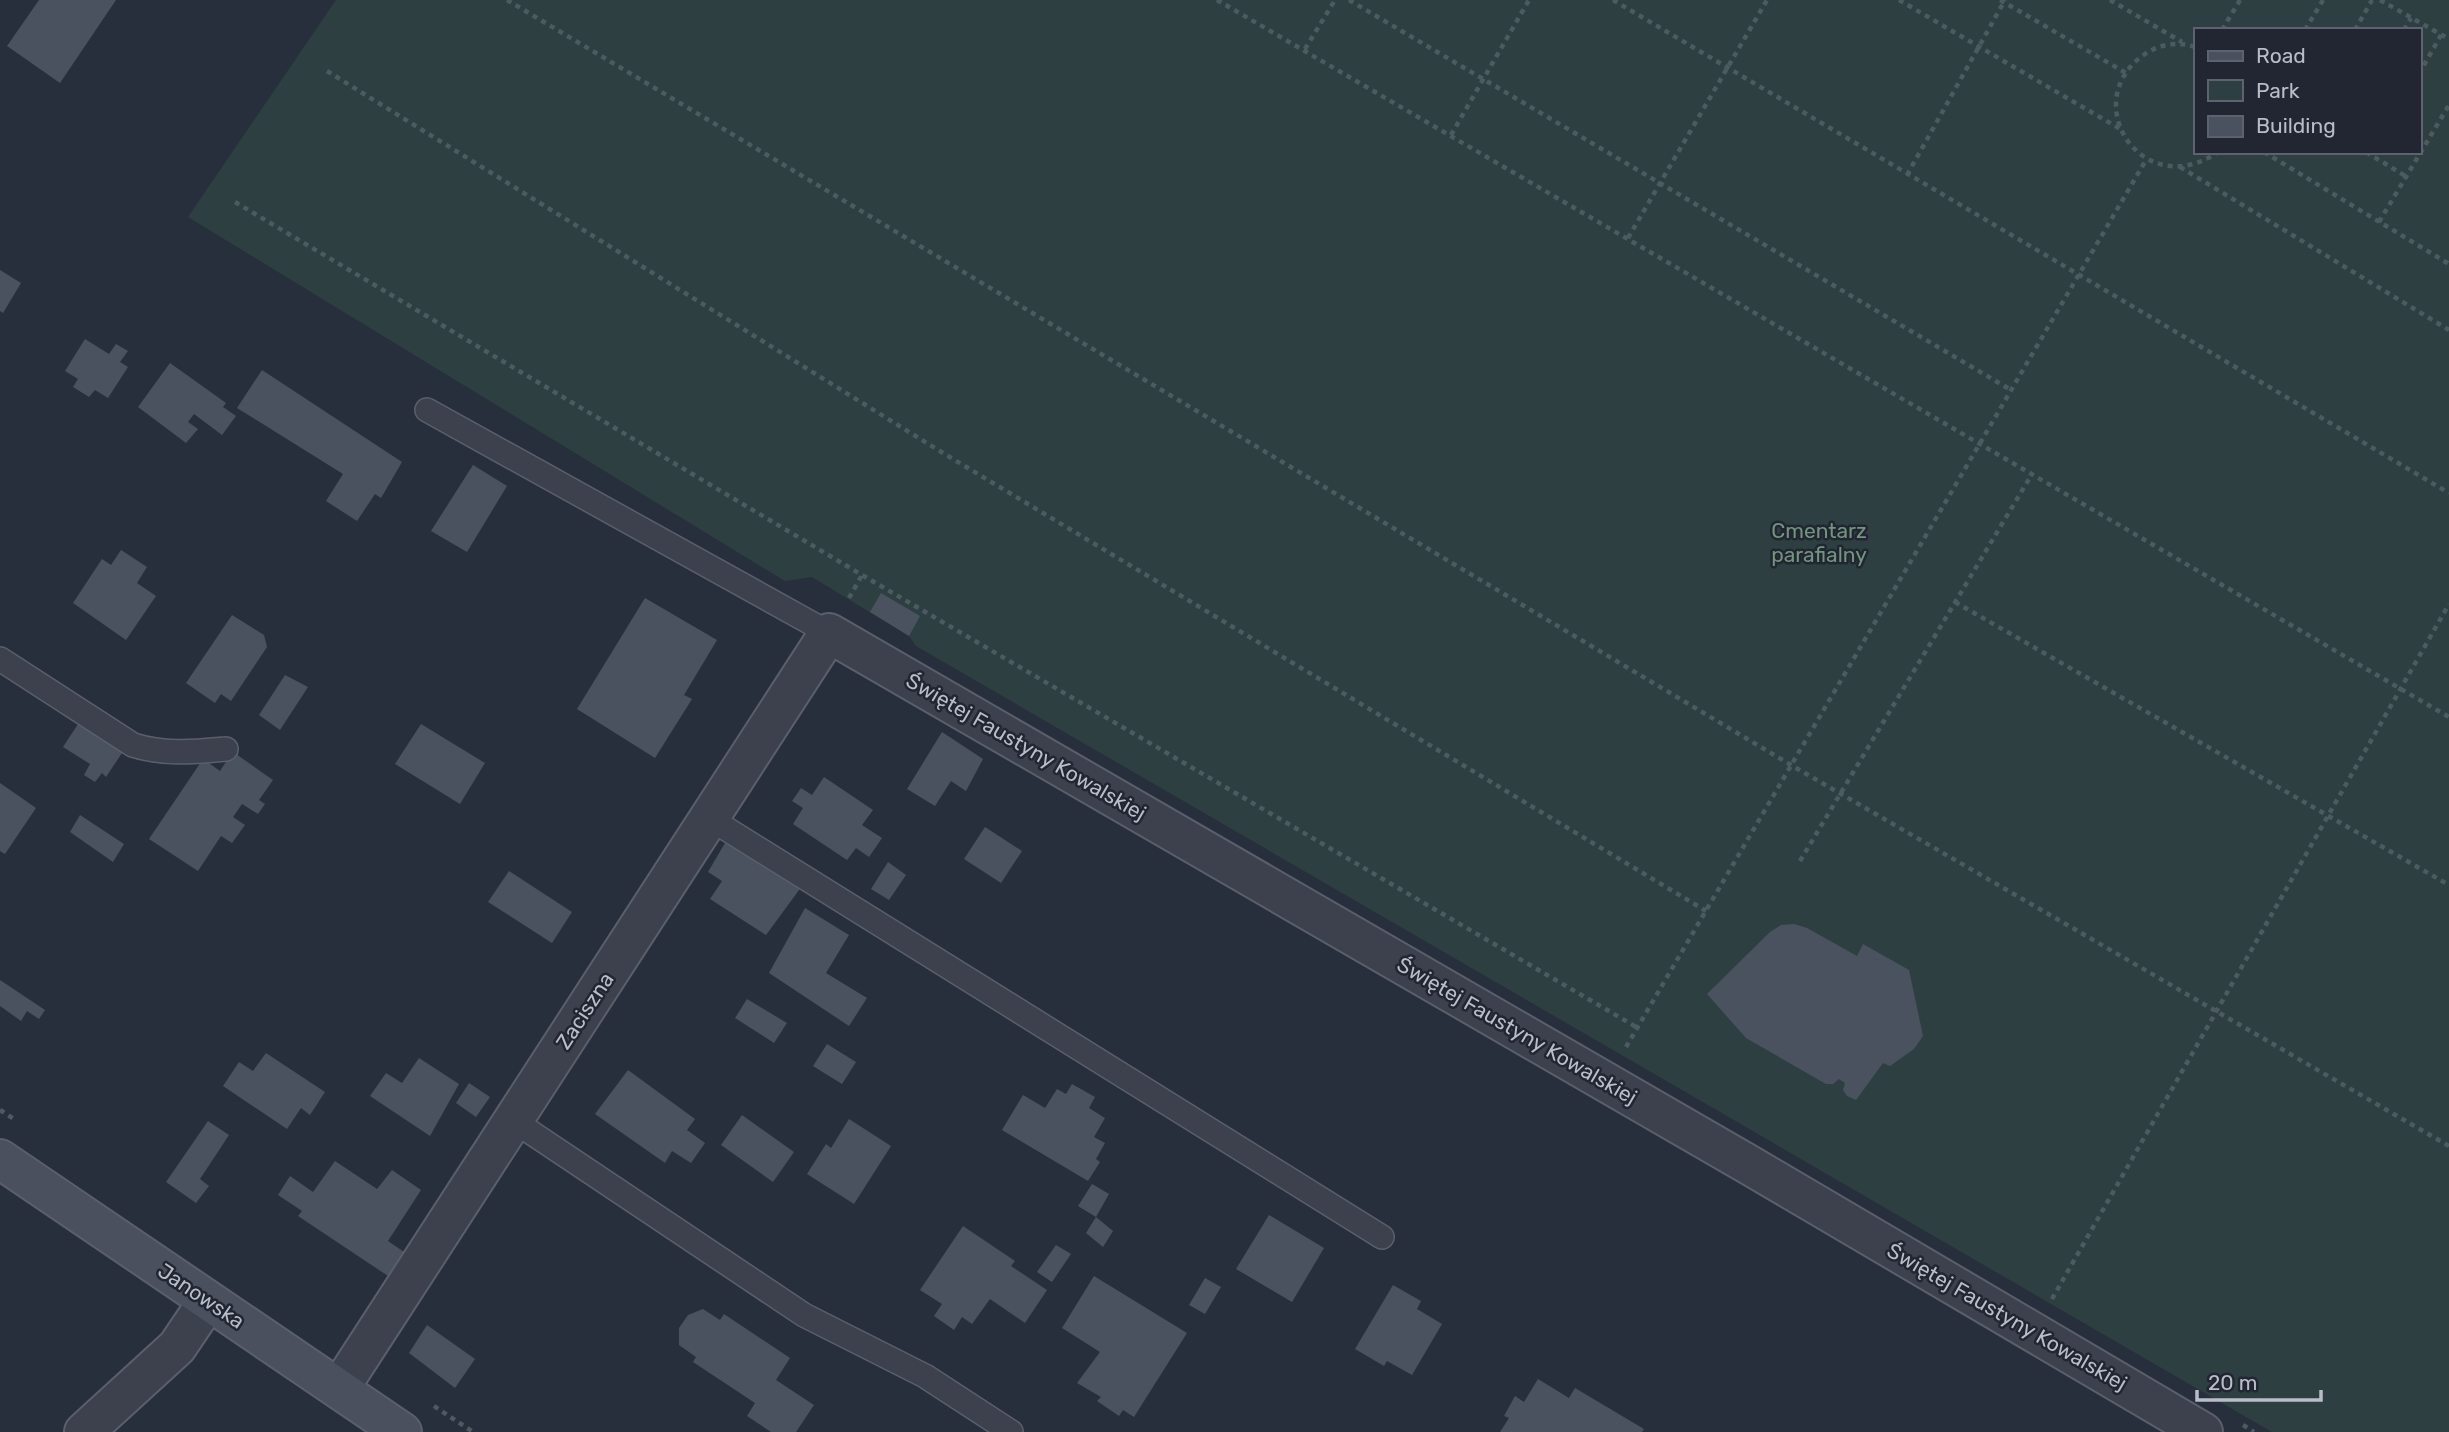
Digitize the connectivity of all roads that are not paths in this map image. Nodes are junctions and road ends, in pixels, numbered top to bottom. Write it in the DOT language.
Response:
graph roads {
  1 [pos="427,410"];
  2 [pos="829,633"];
  3 [pos="0,659"];
  4 [pos="226,748"];
  5 [pos="709,818"];
  6 [pos="514,1121"];
  7 [pos="0,1159"];
  8 [pos="1382,1237"];
  9 [pos="208,1301"];
  10 [pos="339,1389"];
  11 [pos="84,1432"];
  12 [pos="402,1432"];
  13 [pos="1011,1432"];
  14 [pos="2203,1432"];
  1 -- 2 [label="lane"];
  2 -- 5 [label="street, Zaciszna"];
  2 -- 14 [label="street, Świętej Faustyny Kowalskiej"];
  3 -- 4 [label="lane"];
  5 -- 6 [label="street, Zaciszna"];
  5 -- 8 [label="lane"];
  6 -- 10 [label="street, Zaciszna"];
  6 -- 13 [label="lane"];
  7 -- 9 [label="main road, Janowska"];
  9 -- 10 [label="main road, Janowska"];
  9 -- 11 [label="street"];
  10 -- 12 [label="main road, Janowska"];
}
